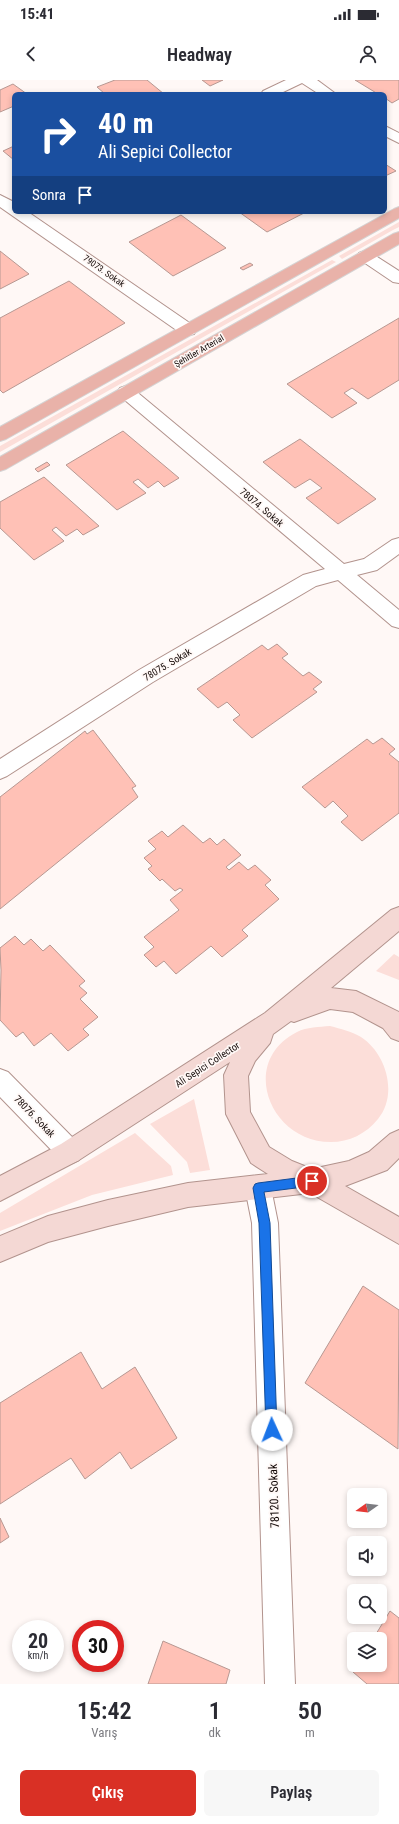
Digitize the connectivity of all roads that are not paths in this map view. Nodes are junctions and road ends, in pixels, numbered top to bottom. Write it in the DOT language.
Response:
graph roads {
  1 [pos="297,80"];
  2 [pos="307,80"];
  3 [pos="272,92"];
  4 [pos="326,92"];
  5 [pos="387,131"];
  6 [pos="399,139"];
  7 [pos="0,200"];
  8 [pos="12,207"];
  9 [pos="399,212"];
  10 [pos="24,214"];
  11 [pos="399,237"];
  12 [pos="365,256"];
  13 [pos="399,278"];
  14 [pos="188,330"];
  15 [pos="126,392"];
  16 [pos="0,435"];
  17 [pos="0,465"];
  18 [pos="399,545"];
  19 [pos="341,573"];
  20 [pos="399,621"];
  21 [pos="0,770"];
  22 [pos="399,917"];
  23 [pos="273,1021"];
  24 [pos="399,1030"];
  25 [pos="0,1080"];
  26 [pos="399,1142"];
  27 [pos="70,1152"];
  28 [pos="312,1181"];
  29 [pos="258,1188"];
  30 [pos="0,1189"];
  31 [pos="399,1231"];
  32 [pos="0,1249"];
  33 [pos="280,1684"];
  1 -- 3 [label="street"];
  2 -- 4 [label="street"];
  5 -- 6 [label="street"];
  7 -- 8 [label="street, 79073. Sokak"];
  9 -- 14 [label="main road"];
  10 -- 14 [label="street, 79073. Sokak"];
  11 -- 12 [label="main road, Şehitler Arterial"];
  12 -- 13 [label="street"];
  12 -- 15 [label="main road, Şehitler Arterial"];
  14 -- 16 [label="main road"];
  15 -- 17 [label="main road, Şehitler Arterial"];
  15 -- 19 [label="street, 78074. Sokak"];
  18 -- 19 [label="street, 78075. Sokak"];
  19 -- 20 [label="street, 78074. Sokak"];
  19 -- 21 [label="street, 78075. Sokak"];
  22 -- 23 [label="main road, Ali Sepici Collector"];
  23 -- 24 [label="main road"];
  23 -- 27 [label="main road, Ali Sepici Collector"];
  23 -- 28 [label="main road"];
  25 -- 27 [label="street, 78076. Sokak"];
  26 -- 28 [label="main road"];
  27 -- 30 [label="main road, Ali Sepici Collector"];
  28 -- 29 [label="main road"];
  28 -- 31 [label="main road"];
  29 -- 32 [label="main road"];
  29 -- 33 [label="street, 78120. Sokak"];
}
